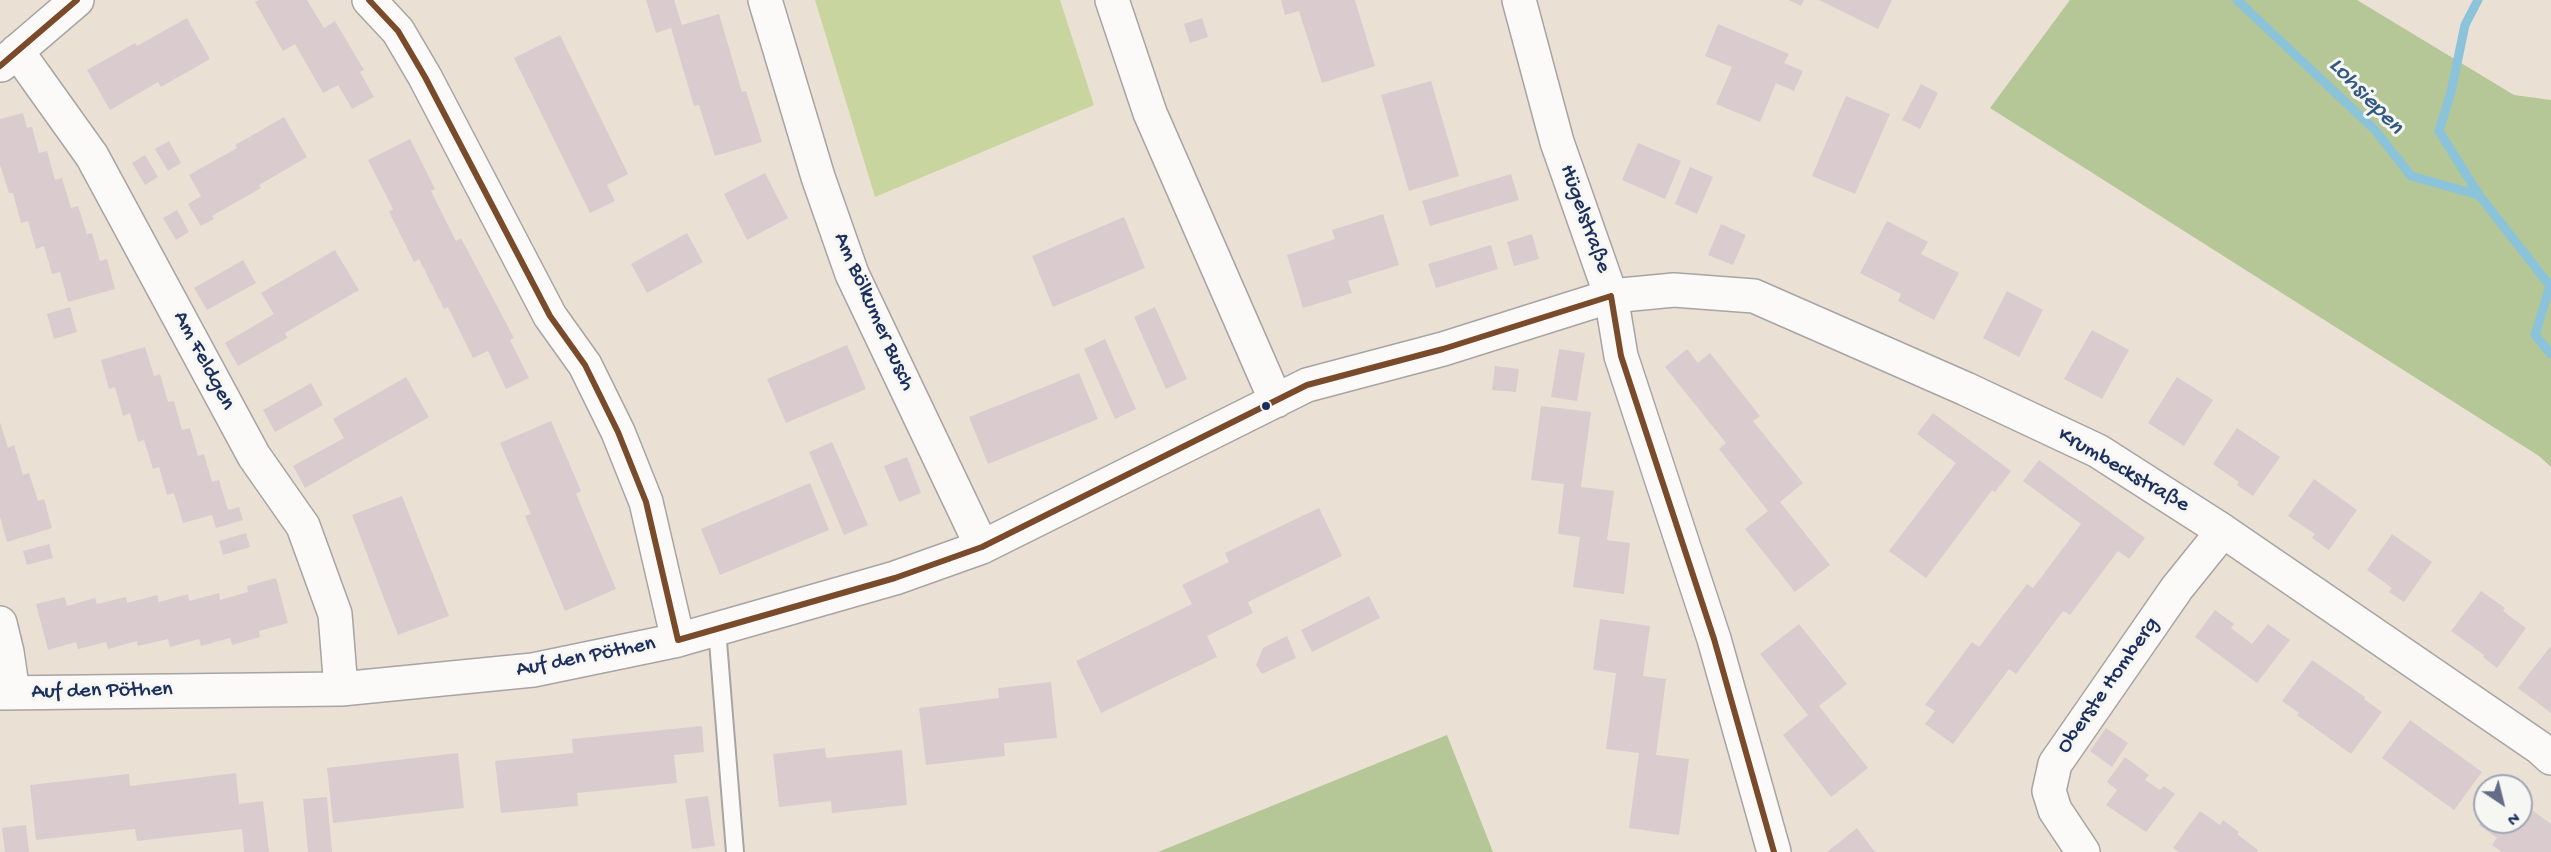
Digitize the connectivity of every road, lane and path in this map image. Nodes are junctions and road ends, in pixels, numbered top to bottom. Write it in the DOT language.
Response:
graph roads {
  1 [pos="77,0"];
  2 [pos="369,0"];
  3 [pos="765,0"];
  4 [pos="1113,0"];
  5 [pos="1519,0"];
  6 [pos="9,58"];
  7 [pos="1611,296"];
  8 [pos="1276,401"];
  9 [pos="2223,531"];
  10 [pos="982,547"];
  11 [pos="0,623"];
  12 [pos="717,629"];
  13 [pos="678,640"];
  14 [pos="341,689"];
  15 [pos="6,693"];
  16 [pos="2551,758"];
  17 [pos="735,852"];
  18 [pos="1774,852"];
  19 [pos="2083,852"];
  1 -- 6 [label="street"];
  2 -- 13 [label="street"];
  3 -- 10 [label="street, Am Bölkumer Busch"];
  4 -- 8 [label="street"];
  5 -- 7 [label="street, Hügelstraße"];
  6 -- 14 [label="street, Am Feldgen"];
  7 -- 8 [label="street, Auf den Pöthen"];
  7 -- 9 [label="street, Krumbeckstraße"];
  7 -- 18 [label="street, Hügelstraße"];
  8 -- 10 [label="street, Auf den Pöthen"];
  9 -- 16 [label="street, Krumbeckstraße"];
  9 -- 19 [label="street, Oberste Homberg"];
  10 -- 12 [label="street, Auf den Pöthen"];
  11 -- 15 [label="street"];
  12 -- 13 [label="street, Auf den Pöthen"];
  12 -- 17 [label="lane"];
  13 -- 14 [label="street, Auf den Pöthen"];
  14 -- 15 [label="street, Auf den Pöthen"];
}
